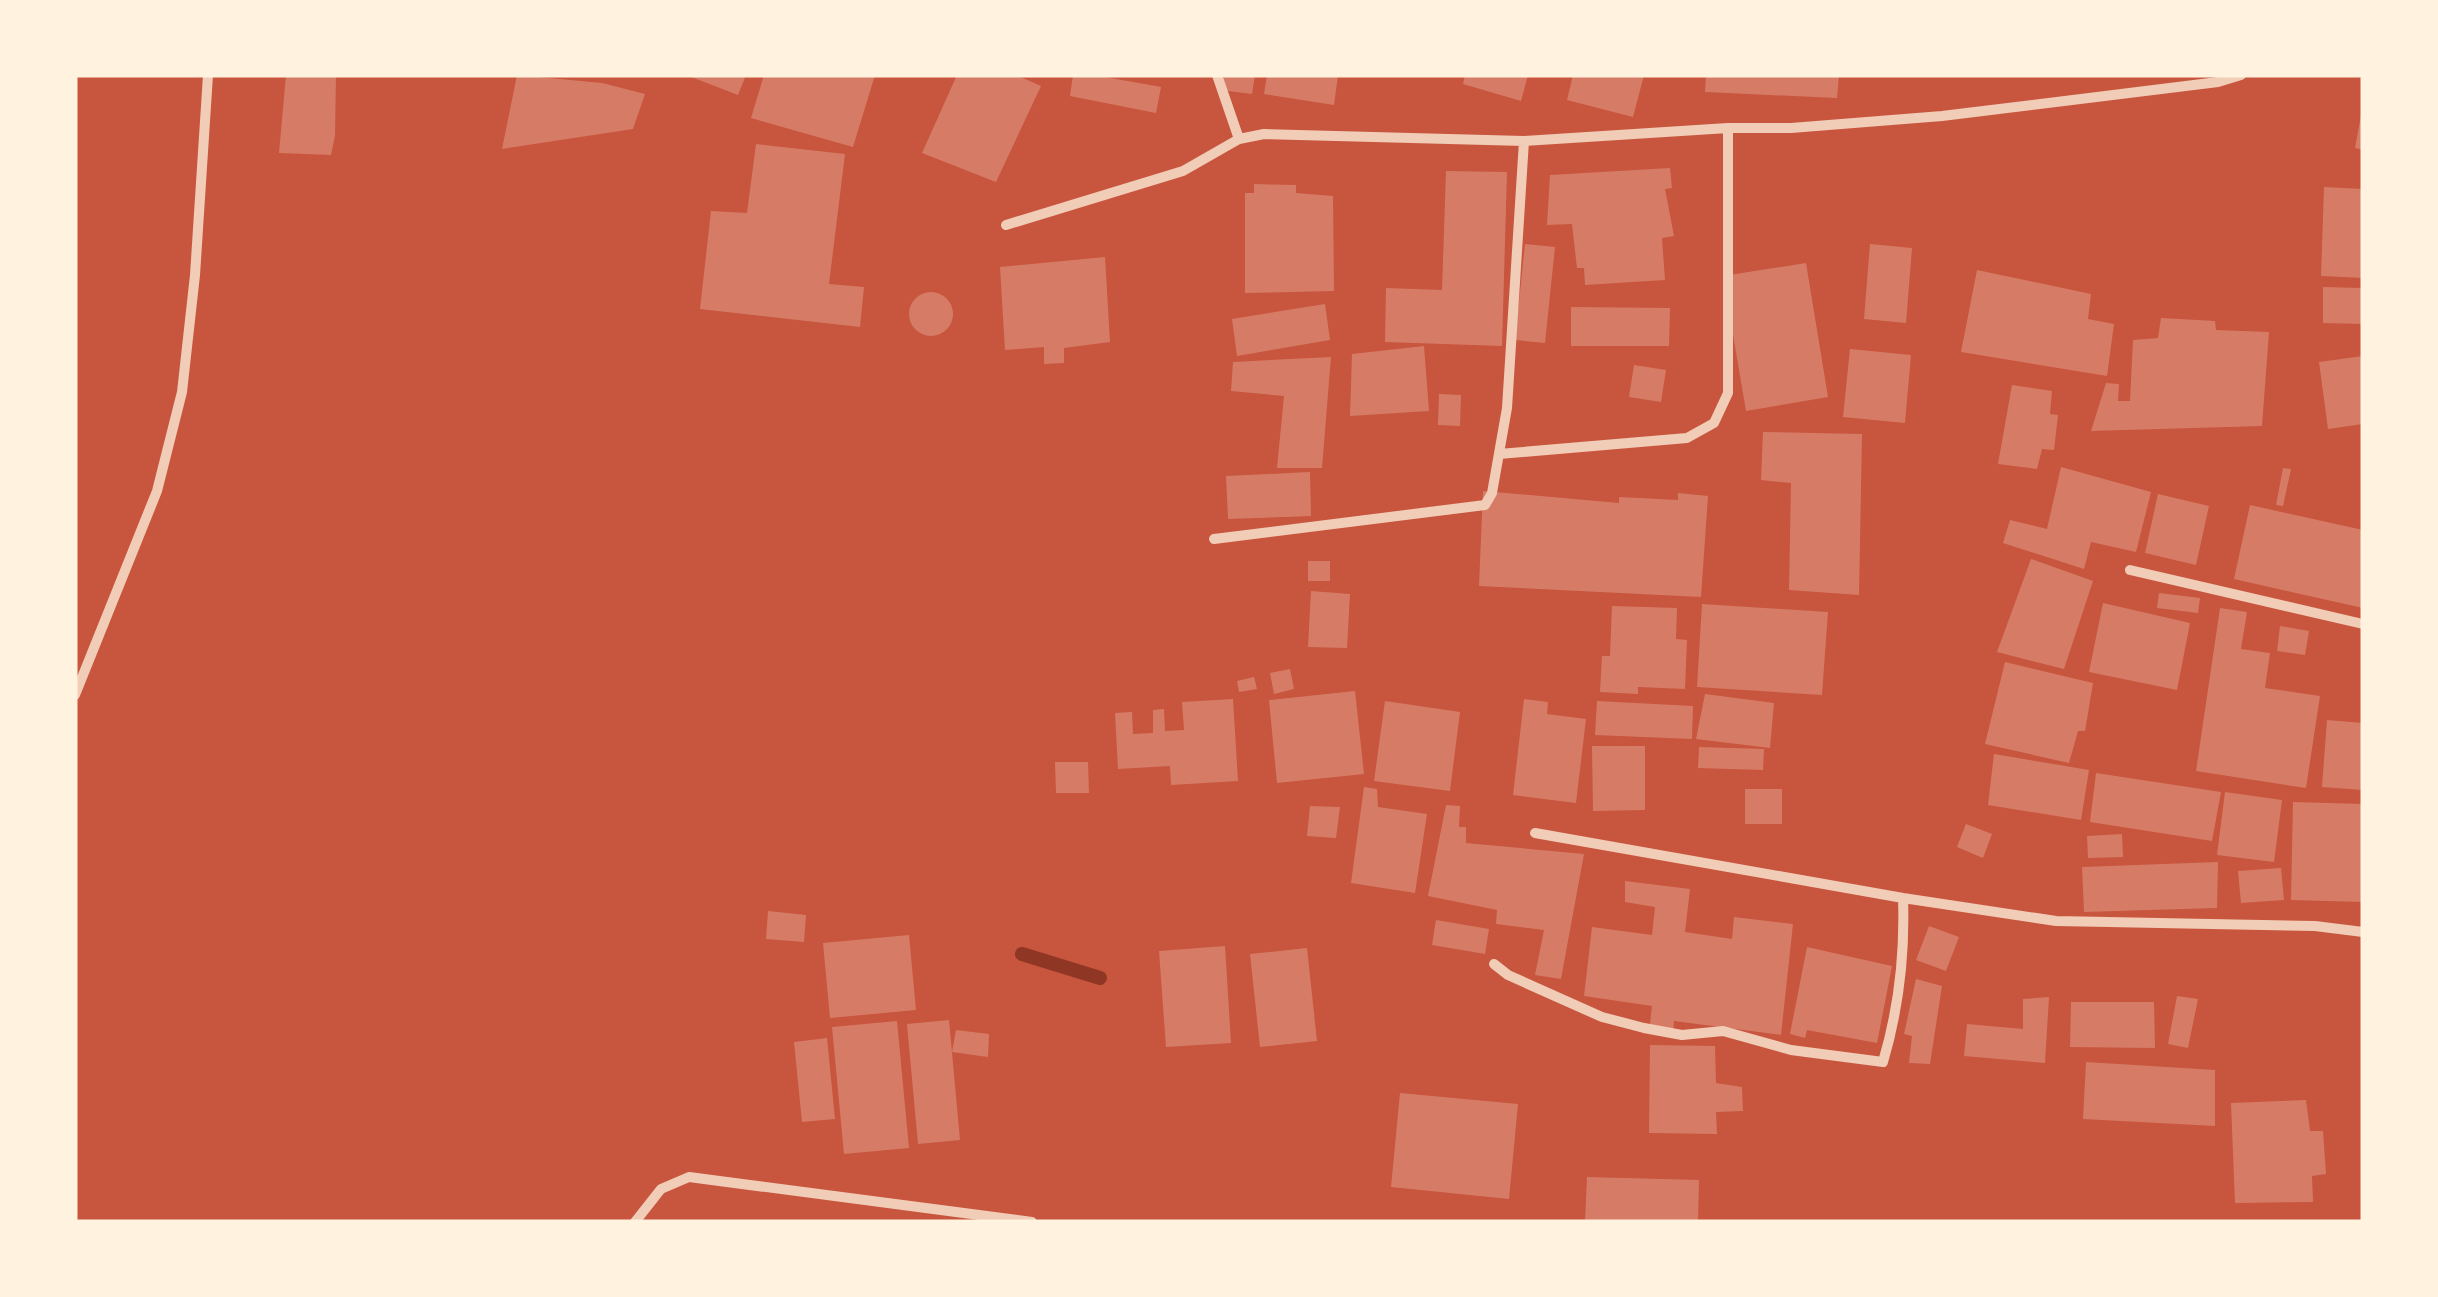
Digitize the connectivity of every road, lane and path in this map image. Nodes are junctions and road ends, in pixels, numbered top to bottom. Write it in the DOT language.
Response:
graph roads {
  1 [pos="208,75"];
  2 [pos="1217,75"];
  3 [pos="2241,75"];
  4 [pos="1728,128"];
  5 [pos="1239,140"];
  6 [pos="1524,141"];
  7 [pos="1006,225"];
  8 [pos="1499,454"];
  9 [pos="1214,540"];
  10 [pos="2130,570"];
  11 [pos="2363,624"];
  12 [pos="75,695"];
  13 [pos="1535,833"];
  14 [pos="1903,898"];
  15 [pos="2363,932"];
  16 [pos="1494,964"];
  17 [pos="635,1222"];
  18 [pos="1032,1222"];
  1 -- 12 [label="street"];
  2 -- 5 [label="street"];
  3 -- 4 [label="street"];
  4 -- 6 [label="street"];
  4 -- 8 [label="street"];
  5 -- 6 [label="street"];
  5 -- 7 [label="street"];
  6 -- 8 [label="street"];
  8 -- 9 [label="street"];
  10 -- 11 [label="street"];
  13 -- 14 [label="street"];
  14 -- 15 [label="street"];
  14 -- 16 [label="street"];
  17 -- 18 [label="street"];
}
